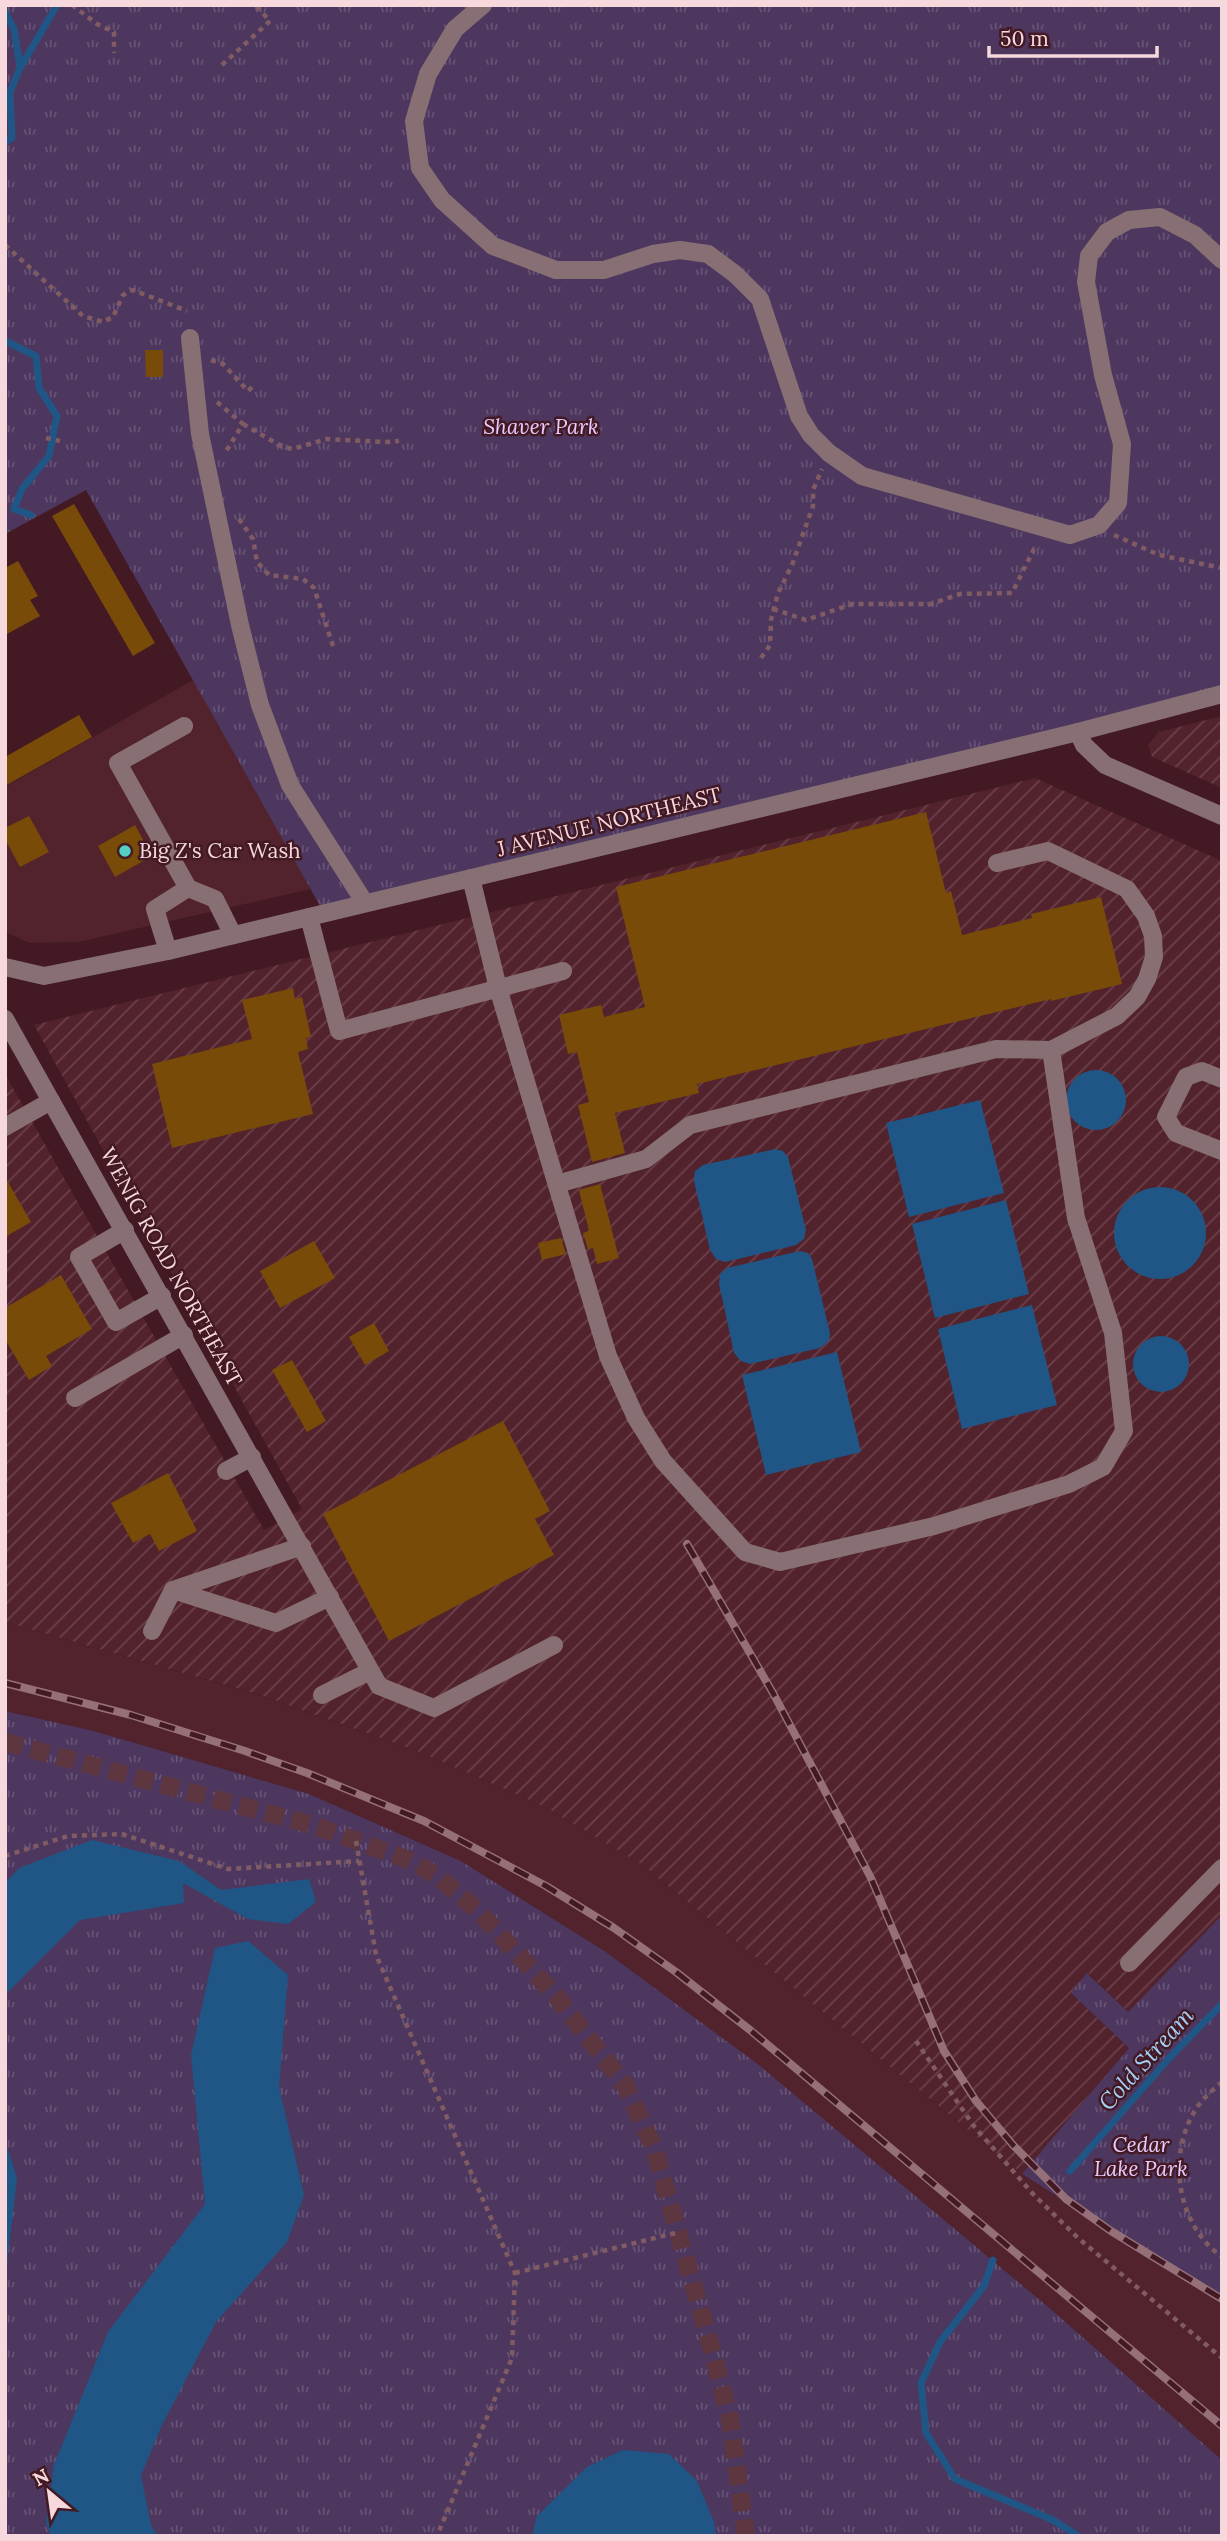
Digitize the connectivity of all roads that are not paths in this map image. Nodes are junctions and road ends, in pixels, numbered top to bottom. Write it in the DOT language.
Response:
graph roads {
  1 [pos="482,5"];
  2 [pos="1222,260"];
  3 [pos="190,338"];
  4 [pos="1222,694"];
  5 [pos="184,726"];
  6 [pos="1078,732"];
  7 [pos="1222,816"];
  8 [pos="998,863"];
  9 [pos="471,878"];
  10 [pos="188,888"];
  11 [pos="365,903"];
  12 [pos="309,917"];
  13 [pos="233,935"];
  14 [pos="168,951"];
  15 [pos="5,967"];
  16 [pos="563,971"];
  17 [pos="498,988"];
  18 [pos="5,1019"];
  19 [pos="1051,1051"];
  20 [pos="1222,1079"];
  21 [pos="51,1101"];
  22 [pos="5,1127"];
  23 [pos="1222,1151"];
  24 [pos="557,1184"];
  25 [pos="125,1230"];
  26 [pos="162,1296"];
  27 [pos="184,1335"];
  28 [pos="75,1398"];
  29 [pos="252,1457"];
  30 [pos="226,1471"];
  31 [pos="300,1542"];
  32 [pos="173,1590"];
  33 [pos="330,1597"];
  34 [pos="152,1631"];
  35 [pos="554,1645"];
  36 [pos="370,1671"];
  37 [pos="322,1695"];
  38 [pos="1222,1868"];
  39 [pos="1129,1963"];
  1 -- 2 [label="street"];
  3 -- 11 [label="street"];
  4 -- 6 [label="street, J AVENUE NORTHEAST"];
  5 -- 10 [label="street"];
  6 -- 7 [label="street"];
  6 -- 9 [label="street, J AVENUE NORTHEAST"];
  8 -- 19 [label="street"];
  9 -- 11 [label="street, J AVENUE NORTHEAST"];
  9 -- 17 [label="street"];
  10 -- 13 [label="street"];
  10 -- 14 [label="street"];
  11 -- 12 [label="street, J AVENUE NORTHEAST"];
  12 -- 13 [label="street, J AVENUE NORTHEAST"];
  12 -- 17 [label="street"];
  13 -- 14 [label="street, J AVENUE NORTHEAST"];
  14 -- 15 [label="street, J AVENUE NORTHEAST"];
  16 -- 17 [label="street"];
  17 -- 24 [label="street"];
  18 -- 21 [label="street, WENIG ROAD NORTHEAST"];
  19 -- 24 [label="street"];
  19 -- 24 [label="street"];
  20 -- 23 [label="street"];
  21 -- 22 [label="street"];
  21 -- 25 [label="street, WENIG ROAD NORTHEAST"];
  25 -- 26 [label="street, WENIG ROAD NORTHEAST"];
  25 -- 26 [label="street"];
  26 -- 27 [label="street, WENIG ROAD NORTHEAST"];
  27 -- 28 [label="street"];
  27 -- 29 [label="street, WENIG ROAD NORTHEAST"];
  29 -- 30 [label="street"];
  29 -- 31 [label="street, WENIG ROAD NORTHEAST"];
  31 -- 32 [label="street"];
  31 -- 33 [label="street, WENIG ROAD NORTHEAST"];
  32 -- 33 [label="street"];
  32 -- 34 [label="street"];
  33 -- 36 [label="street, WENIG ROAD NORTHEAST"];
  35 -- 36 [label="street"];
  36 -- 37 [label="street"];
  38 -- 39 [label="street"];
}
